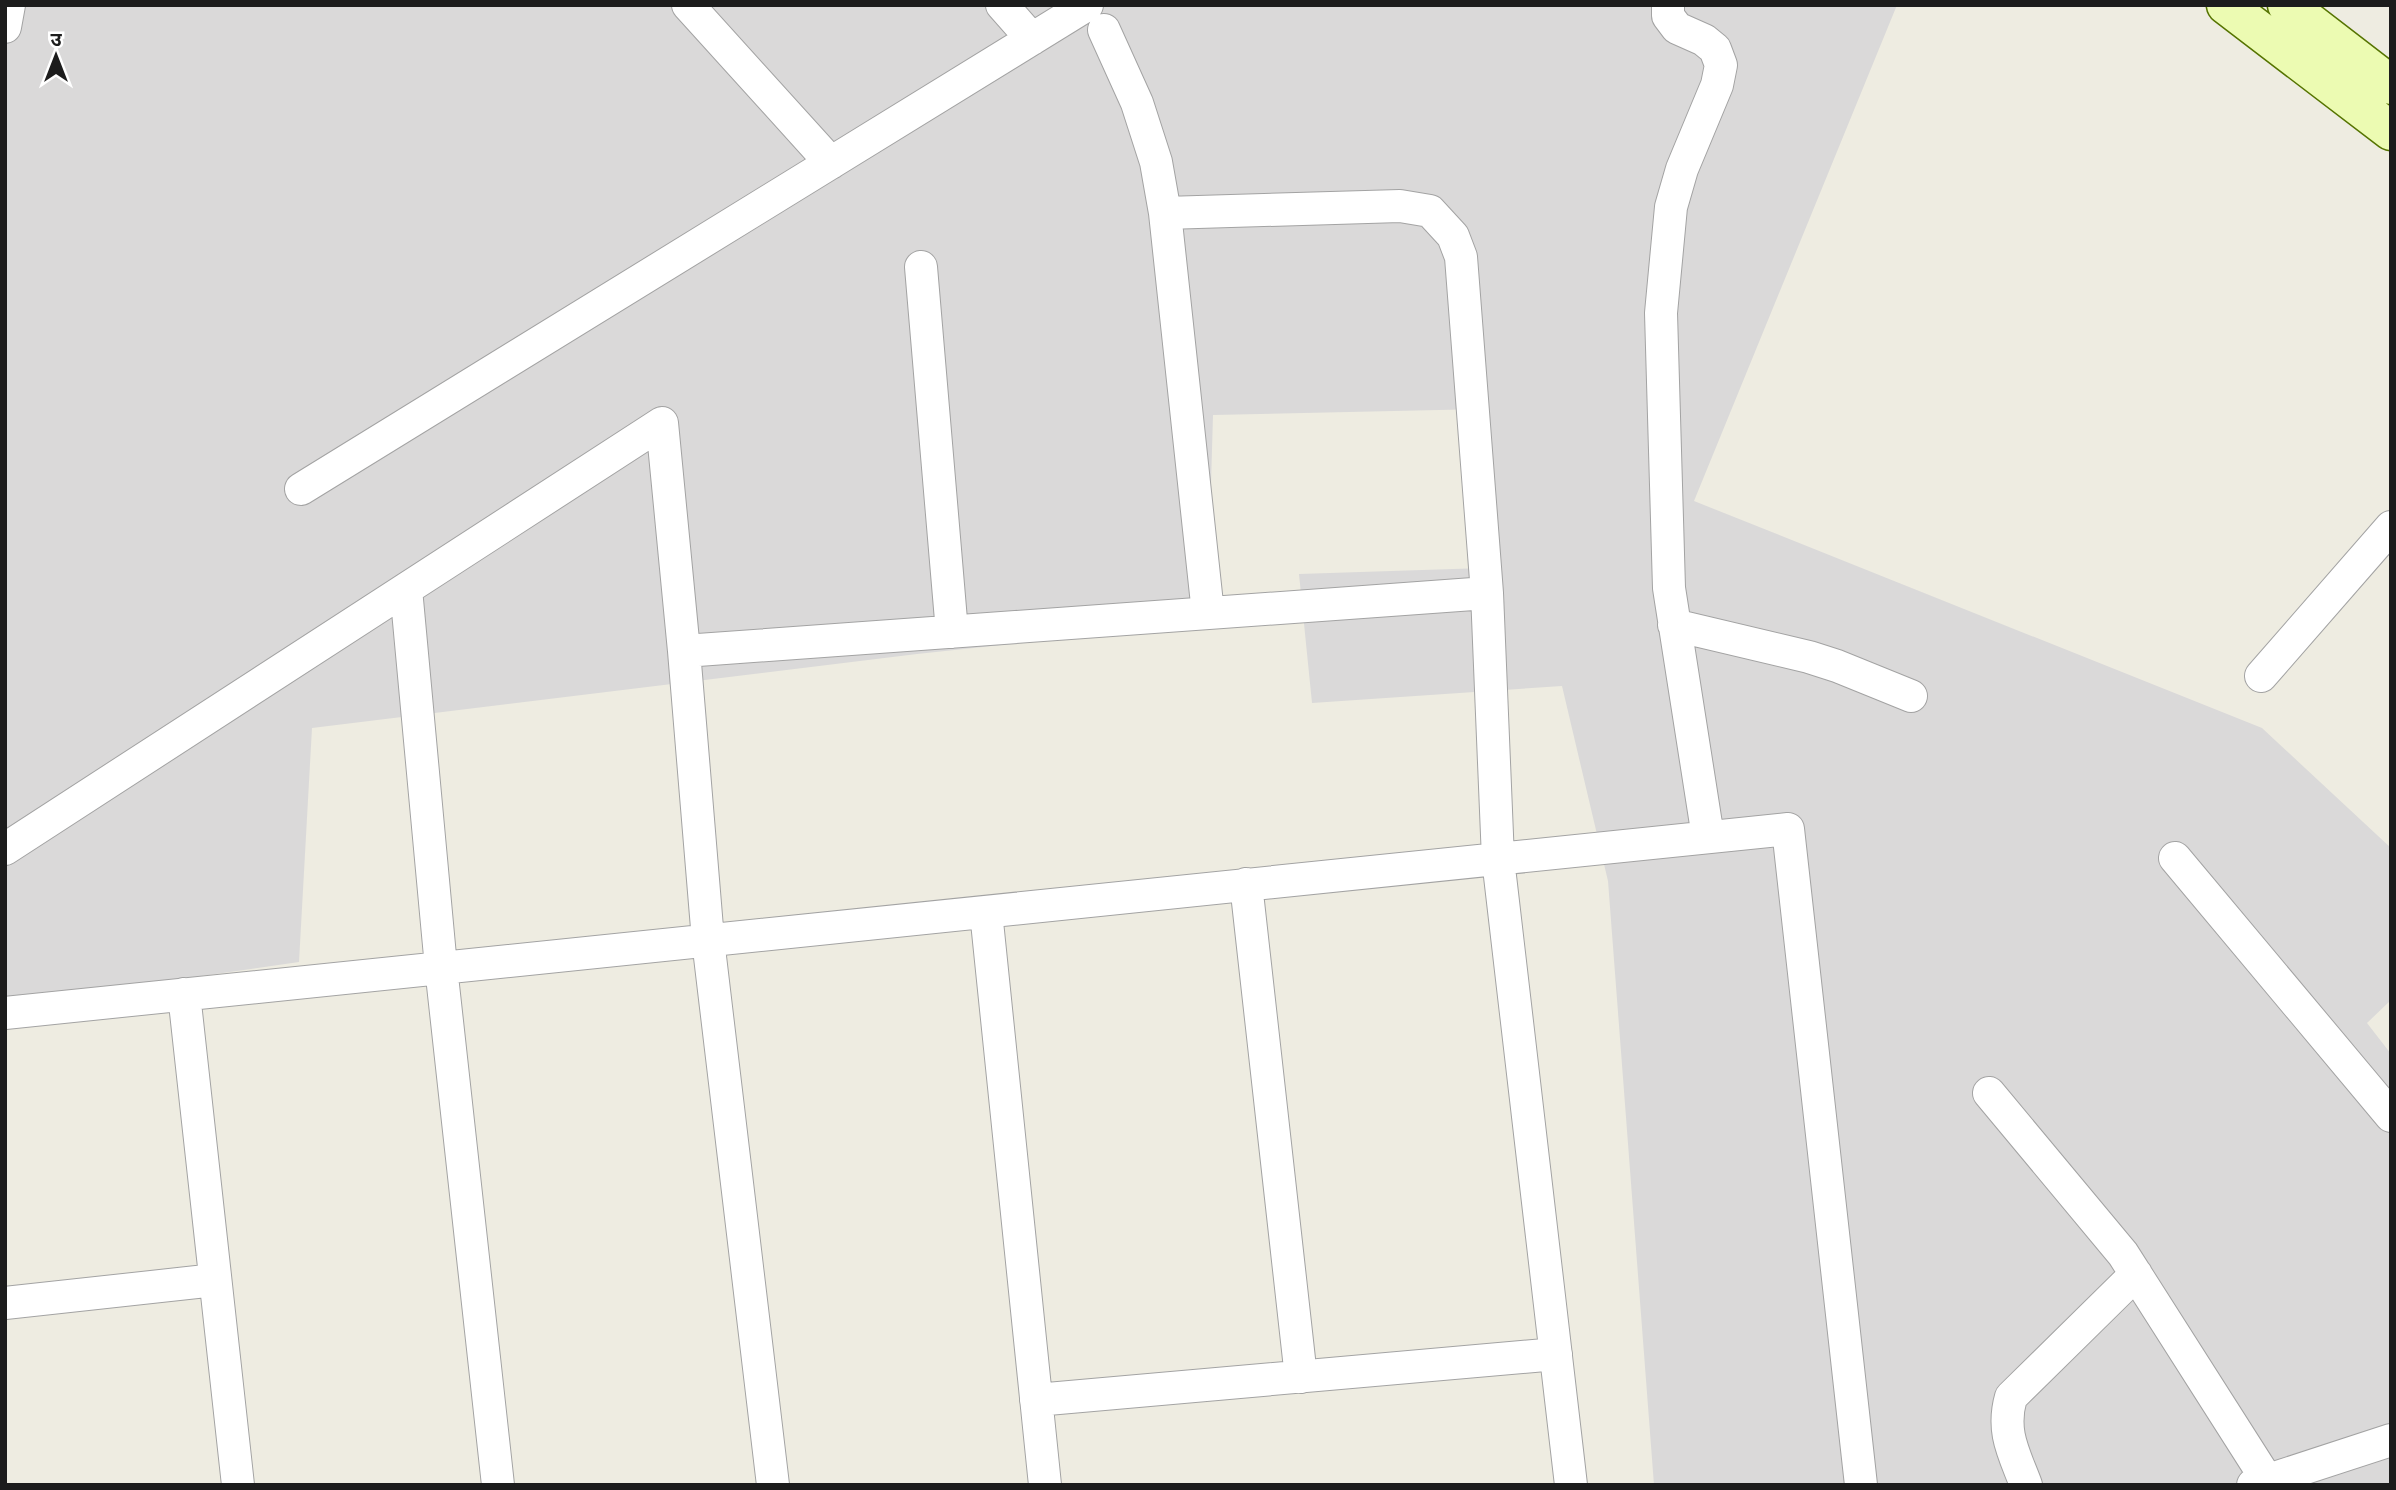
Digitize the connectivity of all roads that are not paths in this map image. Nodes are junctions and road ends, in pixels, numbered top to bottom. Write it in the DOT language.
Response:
graph roads {
  1 [pos="9,5"];
  2 [pos="688,5"];
  3 [pos="1002,5"];
  4 [pos="1668,5"];
  5 [pos="2226,5"];
  6 [pos="2287,5"];
  7 [pos="1096,18"];
  8 [pos="5,27"];
  9 [pos="1032,39"];
  10 [pos="2391,85"];
  11 [pos="2391,131"];
  12 [pos="831,163"];
  13 [pos="1164,213"];
  14 [pos="921,267"];
  15 [pos="301,489"];
  16 [pos="2391,527"];
  17 [pos="406,589"];
  18 [pos="1487,593"];
  19 [pos="1208,613"];
  20 [pos="1674,625"];
  21 [pos="952,632"];
  22 [pos="684,651"];
  23 [pos="2261,676"];
  24 [pos="1911,696"];
  25 [pos="1708,837"];
  26 [pos="5,849"];
  27 [pos="2175,858"];
  28 [pos="1498,859"];
  29 [pos="1246,884"];
  30 [pos="986,912"];
  31 [pos="708,940"];
  32 [pos="441,967"];
  33 [pos="184,994"];
  34 [pos="5,1013"];
  35 [pos="1989,1093"];
  36 [pos="2391,1116"];
  37 [pos="2136,1273"];
  38 [pos="215,1280"];
  39 [pos="5,1303"];
  40 [pos="1556,1354"];
  41 [pos="1301,1377"];
  42 [pos="1036,1401"];
  43 [pos="2391,1440"];
  44 [pos="2260,1482"];
  45 [pos="238,1485"];
  46 [pos="498,1485"];
  47 [pos="773,1485"];
  48 [pos="1045,1485"];
  49 [pos="1571,1485"];
  50 [pos="1861,1485"];
  51 [pos="2026,1485"];
  1 -- 8 [label="street"];
  2 -- 12 [label="street"];
  3 -- 9 [label="street"];
  4 -- 20 [label="street"];
  5 -- 11 [label="main road"];
  6 -- 10 [label="main road"];
  7 -- 9 [label="street"];
  7 -- 13 [label="street"];
  9 -- 12 [label="street"];
  12 -- 15 [label="street"];
  13 -- 18 [label="street"];
  13 -- 19 [label="street"];
  14 -- 21 [label="street"];
  16 -- 23 [label="street"];
  17 -- 22 [label="street"];
  17 -- 26 [label="street"];
  17 -- 32 [label="street"];
  18 -- 19 [label="street"];
  18 -- 28 [label="street"];
  19 -- 21 [label="street"];
  20 -- 24 [label="street"];
  20 -- 25 [label="street"];
  21 -- 22 [label="street"];
  22 -- 31 [label="street"];
  25 -- 28 [label="street"];
  25 -- 50 [label="street"];
  27 -- 36 [label="street"];
  28 -- 29 [label="street"];
  28 -- 40 [label="street"];
  29 -- 30 [label="street"];
  29 -- 41 [label="street"];
  30 -- 31 [label="street"];
  30 -- 42 [label="street"];
  31 -- 32 [label="street"];
  31 -- 47 [label="street"];
  32 -- 33 [label="street"];
  32 -- 46 [label="street"];
  33 -- 34 [label="street"];
  33 -- 38 [label="street"];
  35 -- 37 [label="street"];
  37 -- 44 [label="street"];
  37 -- 51 [label="street"];
  38 -- 39 [label="street"];
  38 -- 45 [label="street"];
  40 -- 41 [label="street"];
  40 -- 49 [label="street"];
  41 -- 42 [label="street"];
  42 -- 48 [label="street"];
  43 -- 44 [label="street"];
}
